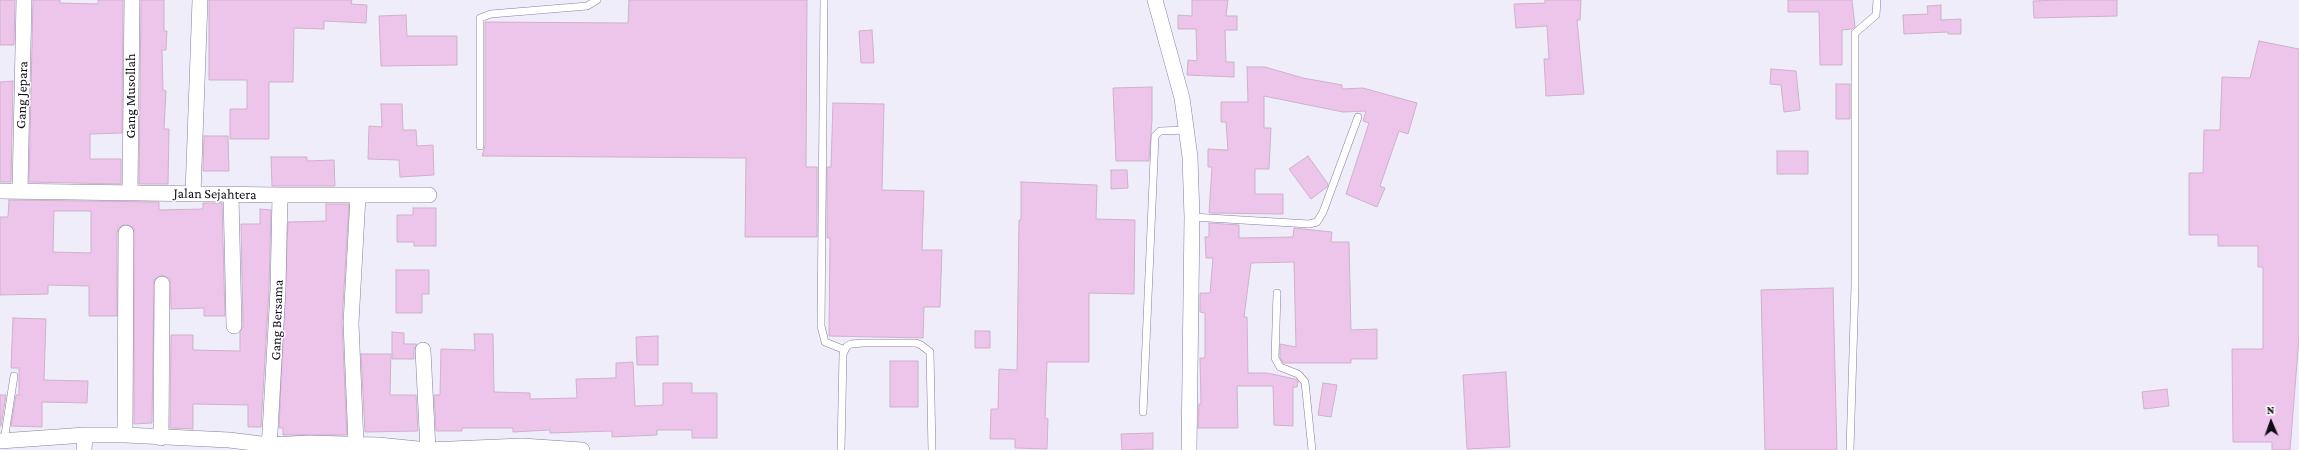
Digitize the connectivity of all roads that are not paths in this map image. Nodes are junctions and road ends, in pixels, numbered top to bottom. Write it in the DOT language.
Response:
graph roads {
  1 [pos="24,0"];
  2 [pos="132,0"];
  3 [pos="200,0"];
  4 [pos="597,0"];
  5 [pos="824,0"];
  6 [pos="1155,0"];
  7 [pos="1878,0"];
  8 [pos="1358,117"];
  9 [pos="1188,130"];
  10 [pos="480,146"];
  11 [pos="20,190"];
  12 [pos="0,191"];
  13 [pos="130,192"];
  14 [pos="194,194"];
  15 [pos="231,195"];
  16 [pos="280,195"];
  17 [pos="429,195"];
  18 [pos="358,196"];
  19 [pos="1192,217"];
  20 [pos="126,233"];
  21 [pos="162,284"];
  22 [pos="1278,293"];
  23 [pos="234,326"];
  24 [pos="423,350"];
  25 [pos="845,350"];
  26 [pos="14,376"];
  27 [pos="1143,412"];
  28 [pos="85,435"];
  29 [pos="125,435"];
  30 [pos="161,438"];
  31 [pos="2,441"];
  32 [pos="193,444"];
  33 [pos="356,444"];
  34 [pos="309,446"];
  35 [pos="269,447"];
  36 [pos="378,447"];
  37 [pos="522,448"];
  38 [pos="84,450"];
  39 [pos="428,450"];
  40 [pos="582,450"];
  41 [pos="841,450"];
  42 [pos="932,450"];
  43 [pos="1190,450"];
  44 [pos="1312,450"];
  45 [pos="1850,450"];
  1 -- 11 [label="street, Gang Jepara"];
  2 -- 13 [label="street, Gang Musollah"];
  3 -- 14 [label="street"];
  4 -- 10 [label="lane"];
  5 -- 25 [label="lane"];
  6 -- 9 [label="street"];
  7 -- 45 [label="lane"];
  8 -- 19 [label="lane"];
  9 -- 19 [label="street"];
  9 -- 27 [label="lane"];
  11 -- 12 [label="street, Jalan Sejahtera"];
  11 -- 13 [label="street, Jalan Sejahtera"];
  13 -- 14 [label="street, Jalan Sejahtera"];
  14 -- 15 [label="street, Jalan Sejahtera"];
  15 -- 16 [label="street, Jalan Sejahtera"];
  15 -- 23 [label="street"];
  16 -- 18 [label="street, Jalan Sejahtera"];
  16 -- 35 [label="street, Gang Bersama"];
  17 -- 18 [label="street, Jalan Sejahtera"];
  18 -- 33 [label="street"];
  19 -- 43 [label="street"];
  20 -- 29 [label="street"];
  21 -- 30 [label="street"];
  22 -- 44 [label="lane"];
  24 -- 39 [label="street"];
  25 -- 41 [label="lane"];
  25 -- 42 [label="lane"];
  26 -- 31 [label="lane"];
  28 -- 29 [label="street"];
  28 -- 31 [label="street"];
  28 -- 38 [label="street"];
  29 -- 30 [label="street"];
  30 -- 32 [label="street"];
  32 -- 35 [label="street"];
  33 -- 34 [label="street"];
  33 -- 36 [label="street"];
  34 -- 35 [label="street"];
  36 -- 39 [label="street"];
  37 -- 39 [label="street"];
  37 -- 40 [label="street"];
}
